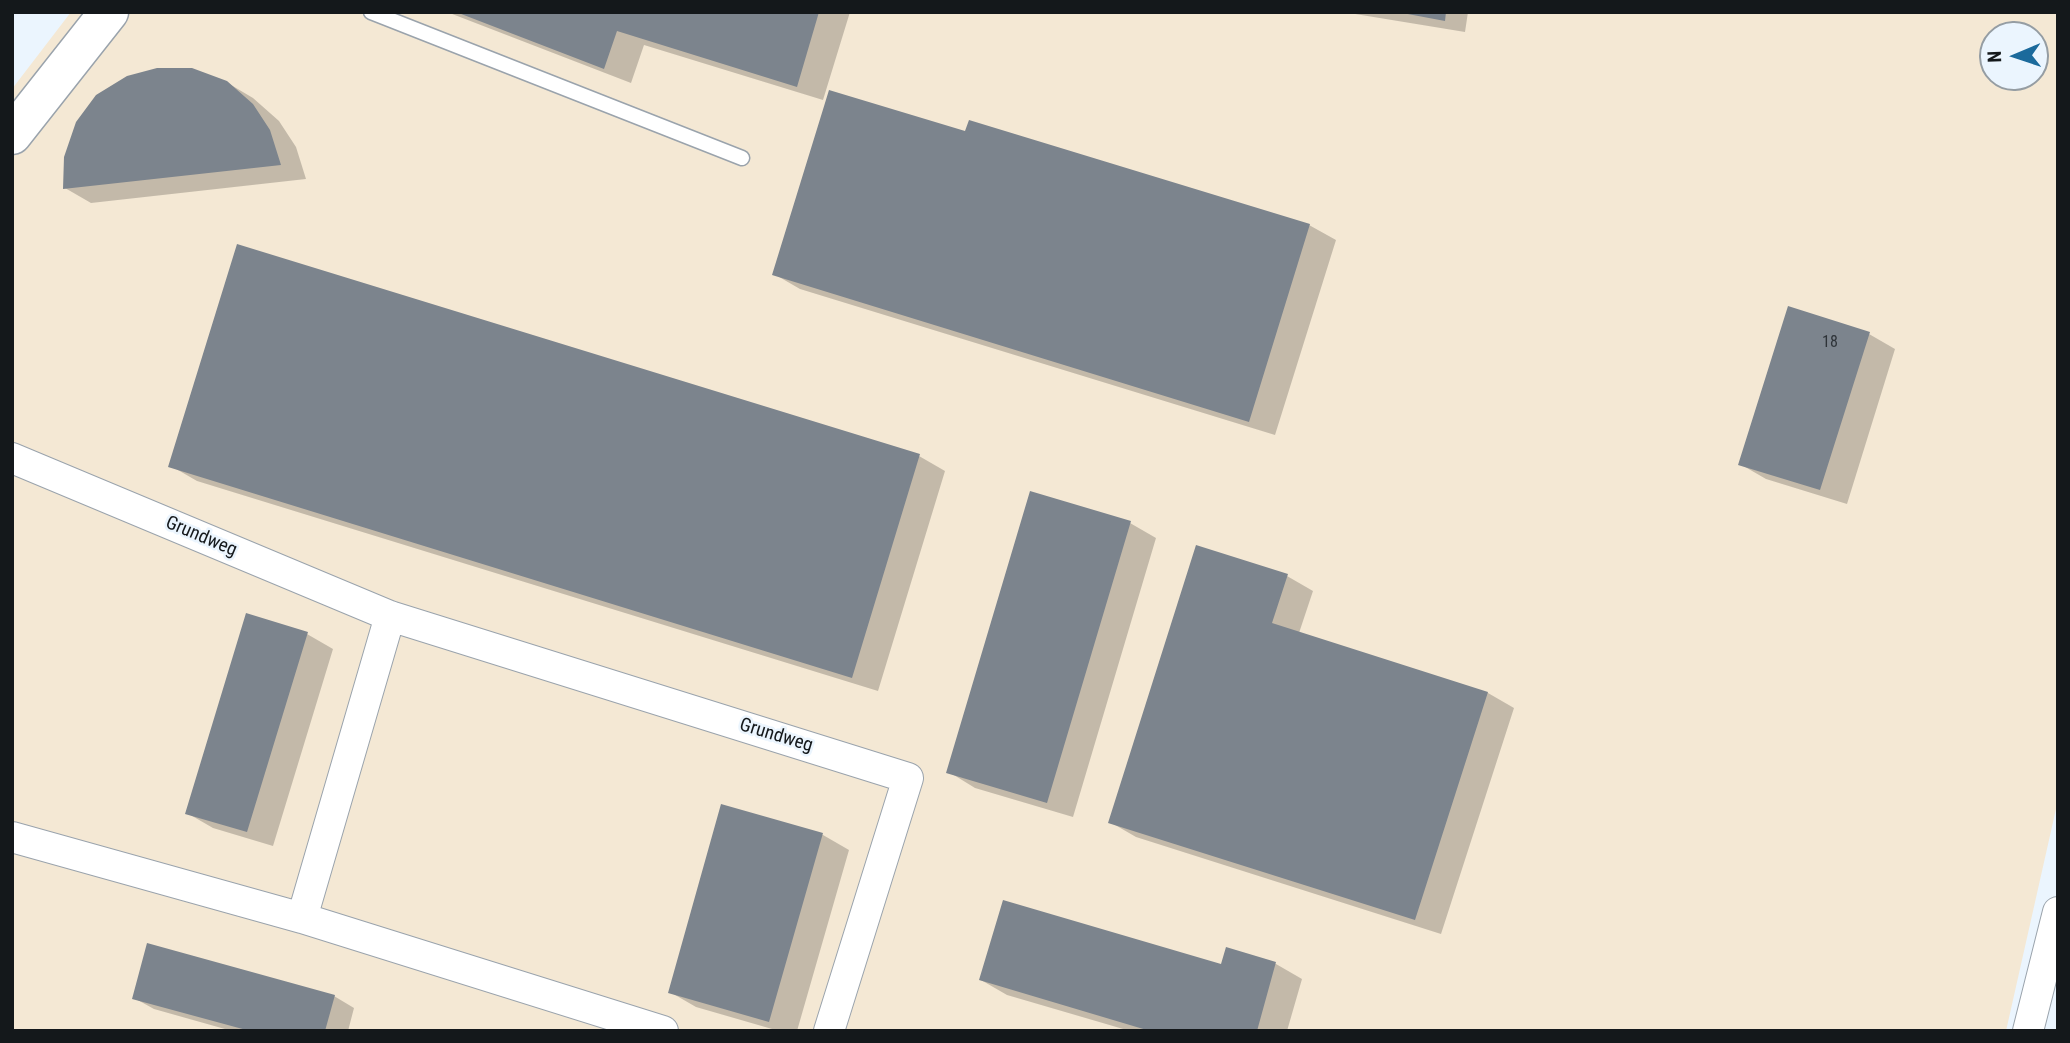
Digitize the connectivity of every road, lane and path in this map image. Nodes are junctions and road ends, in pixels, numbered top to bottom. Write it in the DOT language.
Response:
graph roads {
  1 [pos="109,12"];
  2 [pos="371,12"];
  3 [pos="12,135"];
  4 [pos="742,158"];
  5 [pos="12,458"];
  6 [pos="390,616"];
  7 [pos="12,836"];
  8 [pos="2058,912"];
  9 [pos="302,918"];
  10 [pos="663,1031"];
  11 [pos="829,1031"];
  12 [pos="2028,1031"];
  1 -- 3 [label="street"];
  2 -- 4 [label="lane"];
  5 -- 6 [label="street, Grundweg"];
  6 -- 9 [label="street"];
  6 -- 11 [label="street, Grundweg"];
  7 -- 9 [label="street"];
  8 -- 12 [label="street"];
  9 -- 10 [label="street"];
}
